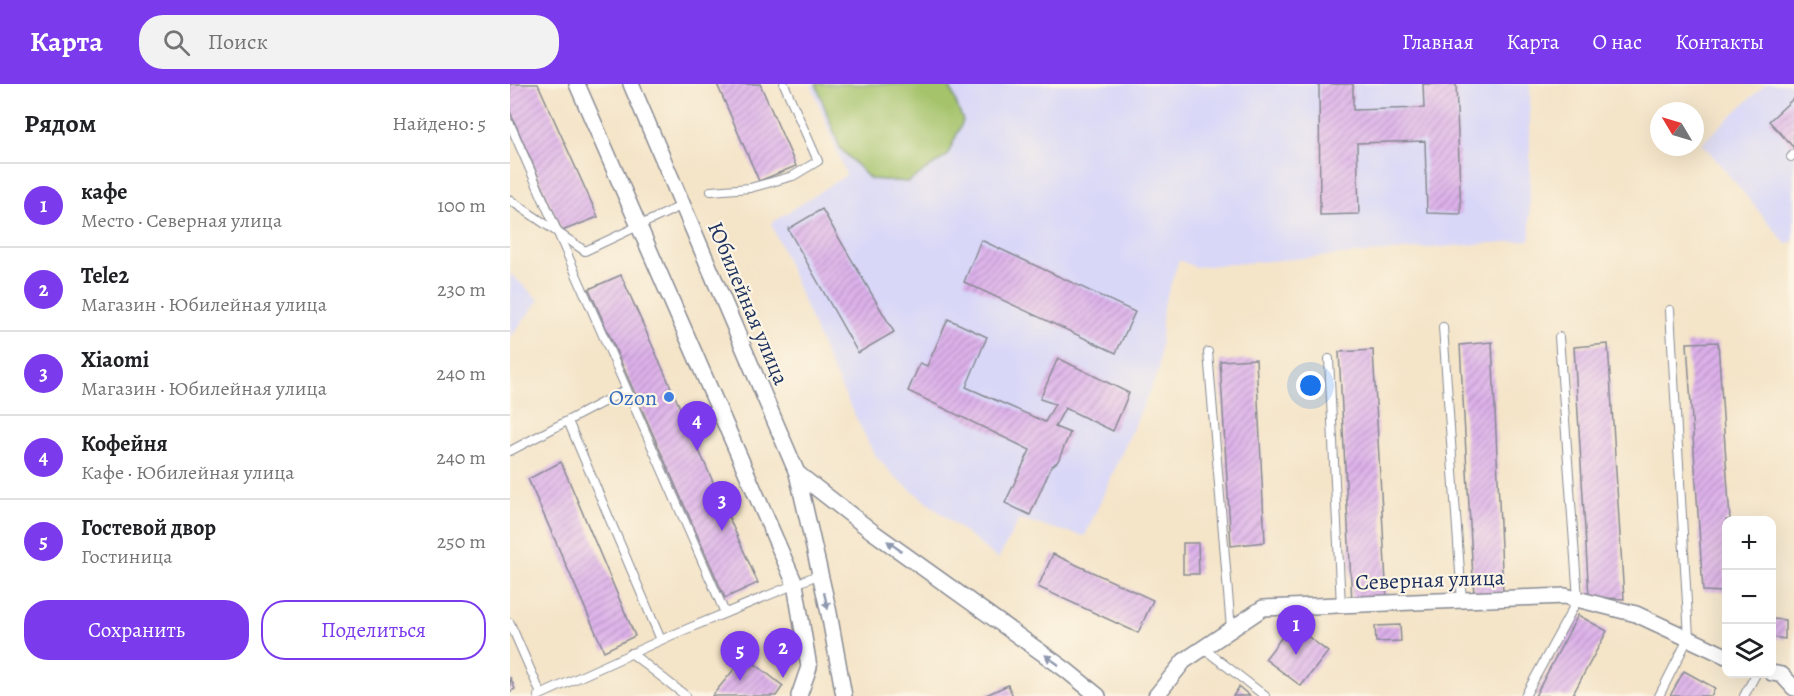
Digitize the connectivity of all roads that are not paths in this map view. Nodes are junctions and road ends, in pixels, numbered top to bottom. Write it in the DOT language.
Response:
graph roads {
  1 [pos="577,84"];
  2 [pos="631,84"];
  3 [pos="784,84"];
  4 [pos="510,124"];
  5 [pos="711,191"];
  6 [pos="510,200"];
  7 [pos="683,205"];
  8 [pos="639,225"];
  9 [pos="556,231"];
  10 [pos="1670,310"];
  11 [pos="1443,327"];
  12 [pos="1559,337"];
  13 [pos="1208,352"];
  14 [pos="1329,359"];
  15 [pos="626,390"];
  16 [pos="568,421"];
  17 [pos="510,451"];
  18 [pos="797,473"];
  19 [pos="820,574"];
  20 [pos="795,585"];
  21 [pos="1578,599"];
  22 [pos="1462,601"];
  23 [pos="1341,606"];
  24 [pos="725,613"];
  25 [pos="510,623"];
  26 [pos="1231,629"];
  27 [pos="1689,637"];
  28 [pos="661,640"];
  29 [pos="1203,648"];
  30 [pos="631,653"];
  31 [pos="1722,654"];
  32 [pos="1783,672"];
  33 [pos="1754,678"];
  34 [pos="1794,688"];
  35 [pos="540,695"];
  36 [pos="686,696"];
  37 [pos="800,696"];
  38 [pos="844,696"];
  39 [pos="1098,696"];
  40 [pos="1156,696"];
  41 [pos="1265,696"];
  42 [pos="1525,696"];
  43 [pos="1659,696"];
  44 [pos="1744,696"];
  1 -- 8 [label="street"];
  2 -- 7 [label="street, Юбилейная улица"];
  3 -- 5 [label="lane"];
  4 -- 9 [label="lane"];
  6 -- 9 [label="lane"];
  7 -- 8 [label="lane"];
  7 -- 18 [label="street, Юбилейная улица"];
  8 -- 9 [label="lane"];
  8 -- 20 [label="street"];
  9 -- 15 [label="lane"];
  10 -- 27 [label="lane"];
  11 -- 22 [label="lane"];
  12 -- 21 [label="lane"];
  13 -- 26 [label="lane"];
  14 -- 23 [label="lane"];
  15 -- 16 [label="lane"];
  15 -- 24 [label="lane"];
  16 -- 17 [label="lane"];
  16 -- 28 [label="lane"];
  18 -- 19 [label="street, Юбилейная улица"];
  39 -- 18 [label="street, one-way"];
  19 -- 20 [label="lane"];
  19 -- 38 [label="street, Юбилейная улица, one-way"];
  20 -- 24 [label="lane"];
  20 -- 37 [label="street"];
  21 -- 22 [label="street, Северная улица"];
  21 -- 27 [label="street, Северная улица"];
  21 -- 42 [label="lane"];
  22 -- 23 [label="street, Северная улица"];
  23 -- 26 [label="street, Северная улица"];
  24 -- 28 [label="lane"];
  25 -- 35 [label="lane"];
  26 -- 29 [label="street, Северная улица"];
  27 -- 31 [label="street, Северная улица"];
  27 -- 43 [label="lane"];
  28 -- 30 [label="lane"];
  29 -- 40 [label="street, Северная улица"];
  29 -- 41 [label="lane"];
  30 -- 35 [label="lane"];
  30 -- 36 [label="lane"];
  32 -- 34 [label="street"];
  33 -- 44 [label="lane"];
}
